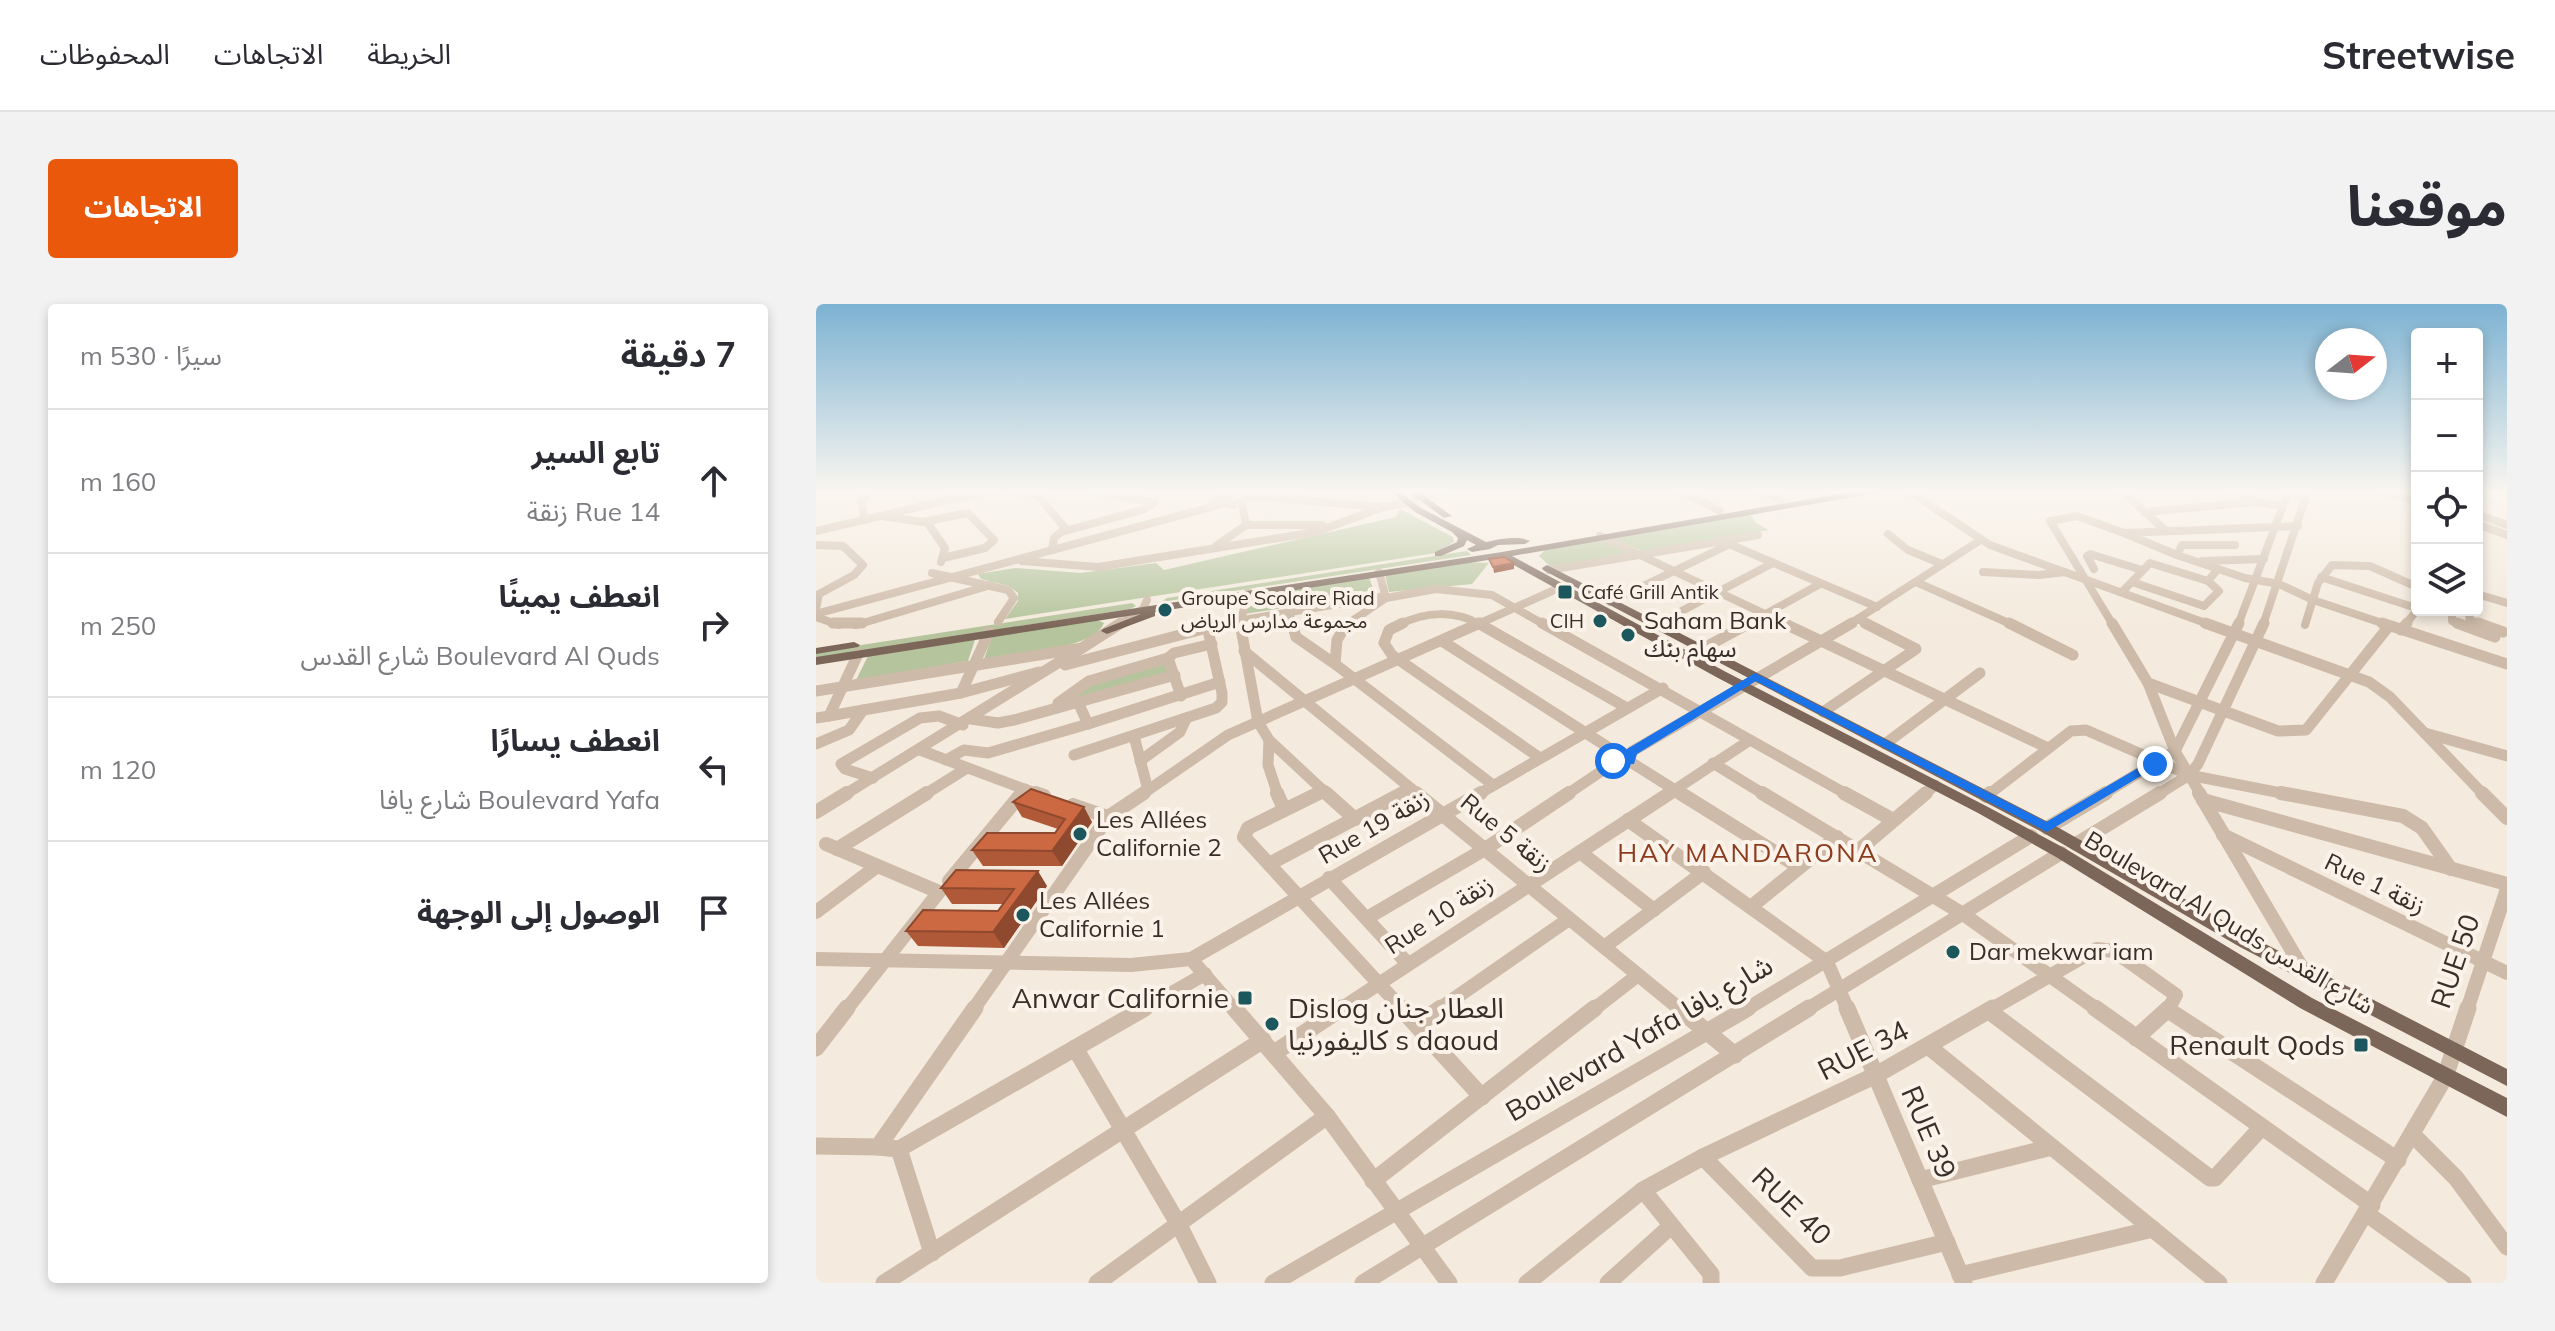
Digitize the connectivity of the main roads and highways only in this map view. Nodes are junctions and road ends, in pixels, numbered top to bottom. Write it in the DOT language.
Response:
graph roads {
  1 [pos="1461,536"];
  2 [pos="1468,536"];
  3 [pos="1487,536"];
  4 [pos="1581,536"];
  5 [pos="1602,536"];
  6 [pos="1553,544"];
  7 [pos="1501,550"];
  8 [pos="1438,554"];
  9 [pos="1545,568"];
  10 [pos="1183,603"];
  11 [pos="1145,604"];
  12 [pos="1095,616"];
  13 [pos="816,651"];
  14 [pos="816,661"];
  15 [pos="2069,848"];
  16 [pos="2507,1078"];
  17 [pos="2507,1108"];
  1 -- 8 [label="main road"];
  2 -- 7 [label="main road, Boulevard Al Quds شارع القدس"];
  3 -- 7 [label="main road"];
  4 -- 7 [label="main road"];
  5 -- 6 [label="main road"];
  6 -- 7 [label="main road"];
  6 -- 9 [label="main road"];
  7 -- 8 [label="main road"];
  7 -- 9 [label="main road, Boulevard Al Quds شارع القدس"];
  7 -- 10 [label="main road"];
  7 -- 15 [label="main road, Boulevard Al Quds شارع القدس"];
  8 -- 11 [label="main road"];
  9 -- 15 [label="main road, Boulevard Al Quds شارع القدس"];
  10 -- 11 [label="main road"];
  10 -- 12 [label="main road"];
  11 -- 12 [label="main road"];
  11 -- 13 [label="main road"];
  12 -- 14 [label="main road"];
  15 -- 16 [label="main road, Boulevard Al Quds شارع القدس"];
  15 -- 17 [label="main road, Boulevard Al Quds شارع القدس"];
}
